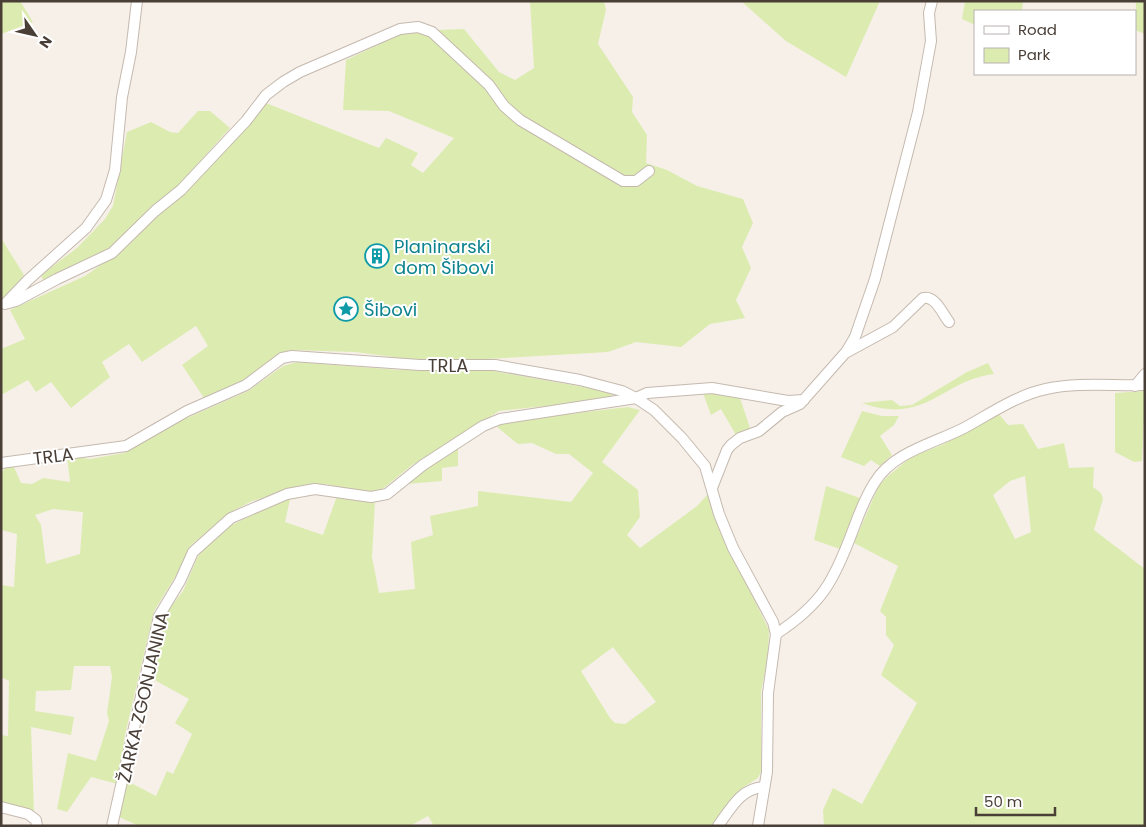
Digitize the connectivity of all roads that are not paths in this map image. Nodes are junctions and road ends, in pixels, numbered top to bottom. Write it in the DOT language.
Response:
graph roads {
  1 [pos="137,1"];
  2 [pos="932,1"];
  3 [pos="649,171"];
  4 [pos="3,305"];
  5 [pos="949,322"];
  6 [pos="846,352"];
  7 [pos="1145,374"];
  8 [pos="1140,385"];
  9 [pos="636,398"];
  10 [pos="804,400"];
  11 [pos="1,463"];
  12 [pos="712,488"];
  13 [pos="776,634"];
  14 [pos="764,787"];
  15 [pos="1,807"];
  16 [pos="37,826"];
  17 [pos="112,826"];
  18 [pos="718,826"];
  19 [pos="758,826"];
  1 -- 4 [label="street"];
  2 -- 6 [label="street"];
  3 -- 4 [label="street"];
  5 -- 6 [label="street"];
  6 -- 10 [label="street"];
  7 -- 8 [label="street"];
  8 -- 13 [label="street"];
  9 -- 10 [label="street, ŽARKA ZGONJANINA"];
  9 -- 11 [label="street, TRLA"];
  9 -- 12 [label="street, TRLA"];
  9 -- 17 [label="street, ŽARKA ZGONJANINA"];
  10 -- 12 [label="street"];
  12 -- 13 [label="street, TRLA"];
  13 -- 14 [label="street"];
  14 -- 18 [label="street"];
  14 -- 19 [label="street"];
  15 -- 16 [label="street"];
}
